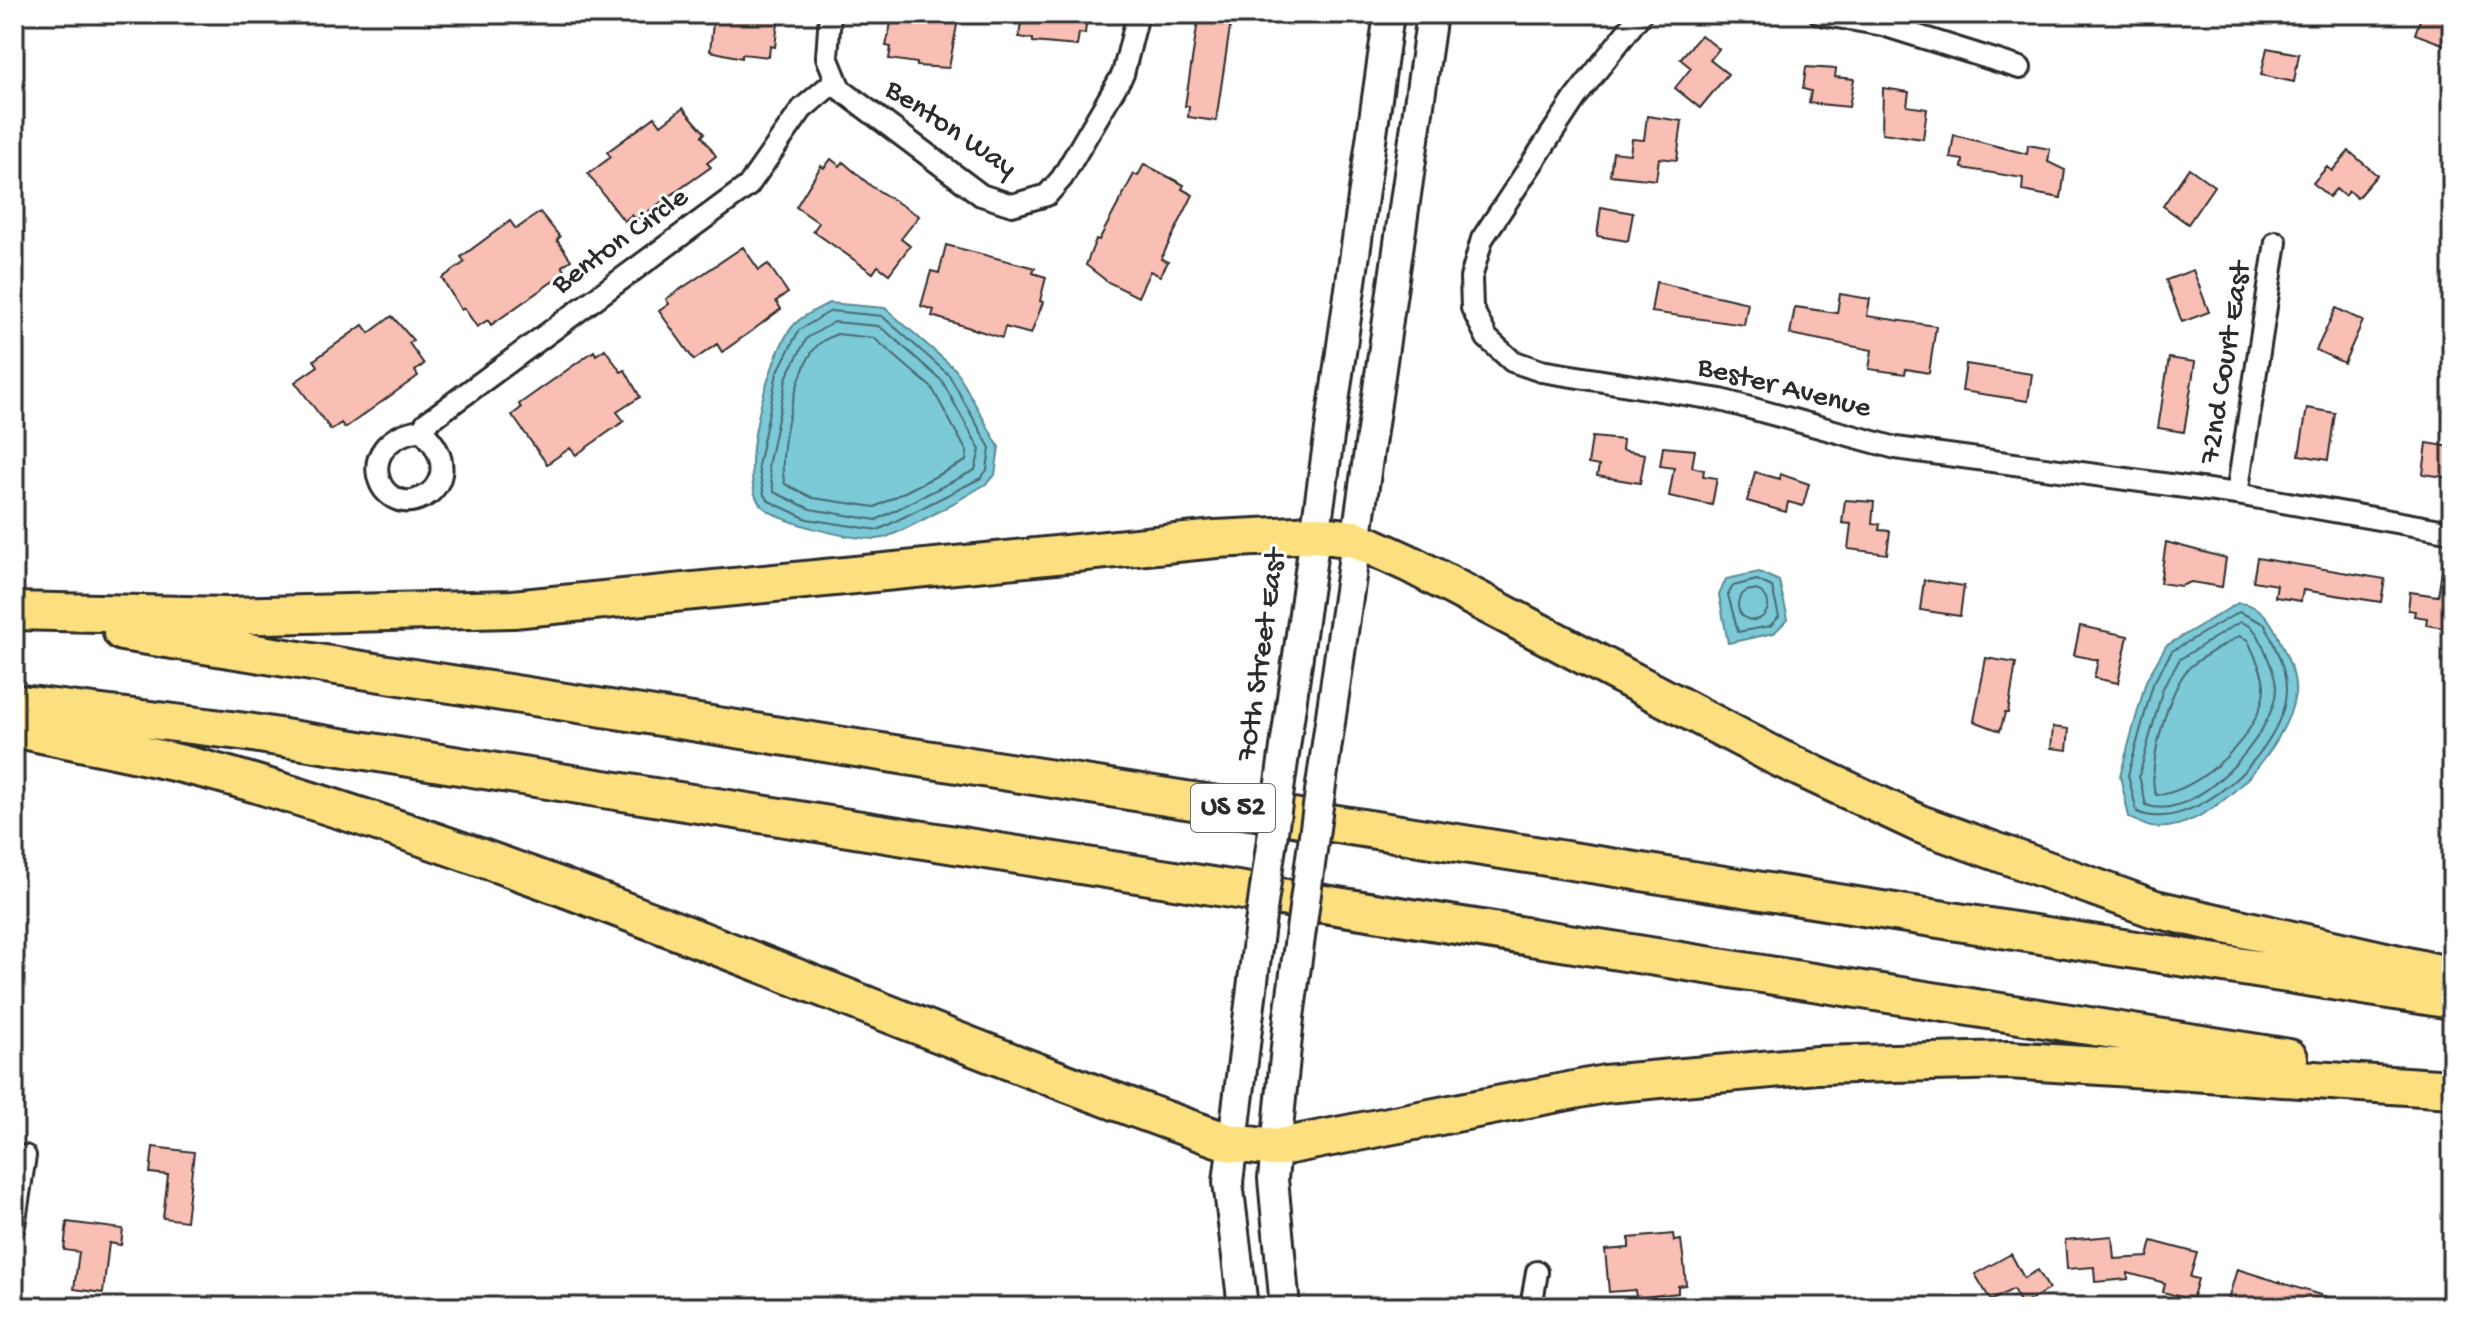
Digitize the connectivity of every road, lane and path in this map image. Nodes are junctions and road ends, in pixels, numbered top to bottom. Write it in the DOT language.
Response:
graph roads {
  1 [pos="830,14"];
  2 [pos="1138,14"];
  3 [pos="1389,14"];
  4 [pos="1432,14"];
  5 [pos="1641,14"];
  6 [pos="1820,14"];
  7 [pos="2020,68"];
  8 [pos="835,81"];
  9 [pos="2276,242"];
  10 [pos="421,430"];
  11 [pos="2237,494"];
  12 [pos="2452,532"];
  13 [pos="1314,534"];
  14 [pos="1355,539"];
  15 [pos="14,613"];
  16 [pos="14,703"];
  17 [pos="14,728"];
  18 [pos="2452,976"];
  19 [pos="2452,1000"];
  20 [pos="2452,1086"];
  21 [pos="1231,1143"];
  22 [pos="1275,1148"];
  23 [pos="25,1156"];
  24 [pos="14,1226"];
  25 [pos="1537,1272"];
  26 [pos="1243,1307"];
  27 [pos="1285,1307"];
  28 [pos="1531,1307"];
  1 -- 8 [label="street"];
  2 -- 8 [label="street, Benton Way"];
  3 -- 13 [label="main road, 70th Street East"];
  4 -- 14 [label="main road"];
  5 -- 11 [label="street, Bester Avenue"];
  6 -- 7 [label="street"];
  8 -- 10 [label="street, Benton Circle"];
  9 -- 11 [label="street, 72nd Court East"];
  11 -- 12 [label="street, Bester Avenue"];
  13 -- 14 [label="highway"];
  13 -- 15 [label="highway"];
  13 -- 21 [label="main road, 70th Street East, bridge"];
  14 -- 18 [label="highway"];
  14 -- 22 [label="main road, bridge"];
  15 -- 19 [label="highway, US 52"];
  16 -- 20 [label="highway"];
  17 -- 21 [label="highway"];
  20 -- 22 [label="highway"];
  21 -- 22 [label="highway"];
  21 -- 26 [label="main road, 70th Street East"];
  22 -- 27 [label="main road"];
  23 -- 24 [label="street"];
  25 -- 28 [label="street"];
}
